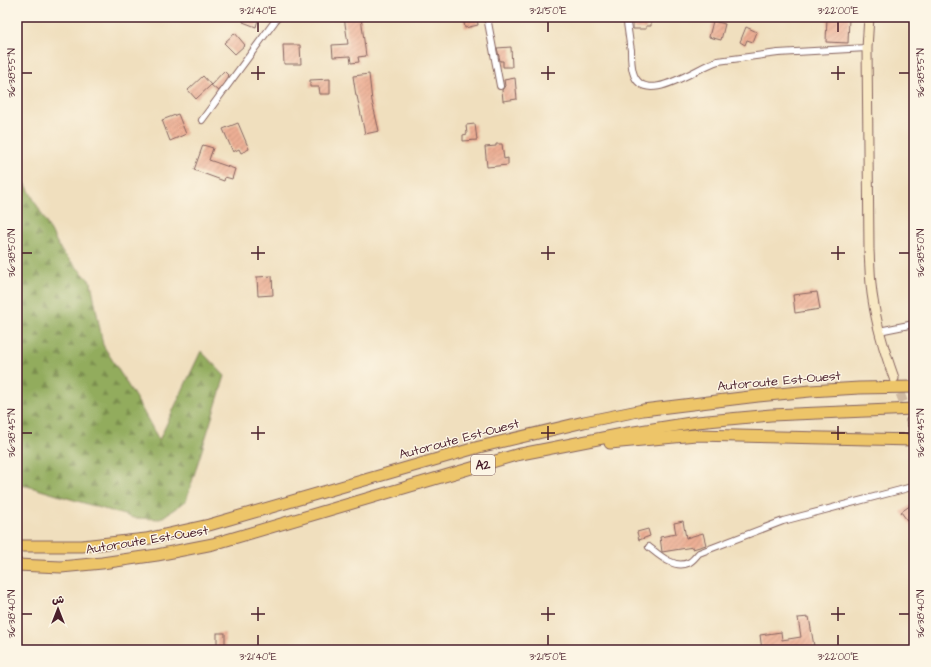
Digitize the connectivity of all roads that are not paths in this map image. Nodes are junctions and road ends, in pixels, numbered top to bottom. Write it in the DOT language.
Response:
graph roads {
  1 [pos="278,17"];
  2 [pos="487,17"];
  3 [pos="626,17"];
  4 [pos="869,17"];
  5 [pos="867,48"];
  6 [pos="500,86"];
  7 [pos="202,120"];
  8 [pos="914,324"];
  9 [pos="880,331"];
  10 [pos="894,378"];
  11 [pos="914,387"];
  12 [pos="914,409"];
  13 [pos="914,440"];
  14 [pos="554,448"];
  15 [pos="914,487"];
  16 [pos="17,546"];
  17 [pos="649,547"];
  18 [pos="17,565"];
  1 -- 7 [label="street"];
  2 -- 6 [label="street"];
  3 -- 5 [label="street"];
  4 -- 5 [label="main road"];
  5 -- 9 [label="main road"];
  8 -- 9 [label="street"];
  9 -- 10 [label="main road"];
  11 -- 16 [label="highway, Autoroute Est-Ouest / A2"];
  12 -- 14 [label="highway, Autoroute Est-Ouest / A2"];
  13 -- 14 [label="highway"];
  14 -- 18 [label="highway, Autoroute Est-Ouest / A2"];
  15 -- 17 [label="street"];
}
